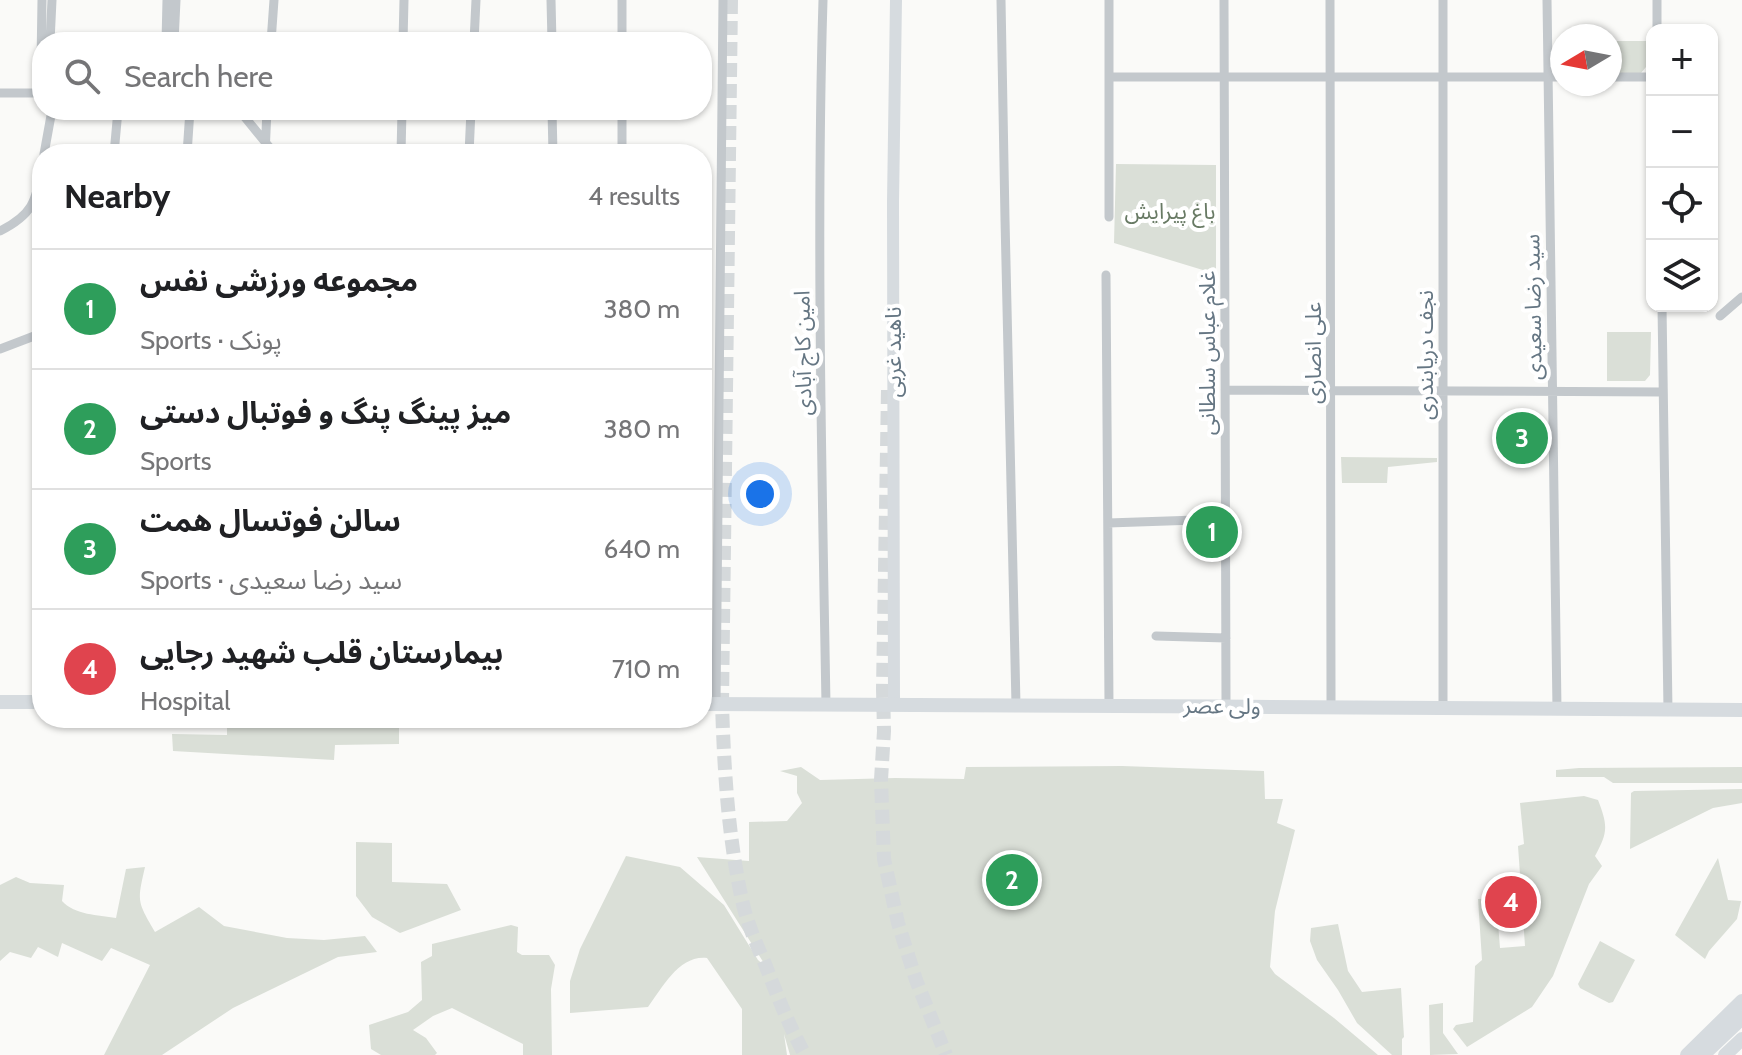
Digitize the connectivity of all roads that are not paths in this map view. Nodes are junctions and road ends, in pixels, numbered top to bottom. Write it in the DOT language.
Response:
graph roads {
  1 [pos="42,0"];
  2 [pos="52,0"];
  3 [pos="167,0"];
  4 [pos="176,0"];
  5 [pos="274,0"];
  6 [pos="404,0"];
  7 [pos="476,0"];
  8 [pos="551,0"];
  9 [pos="622,0"];
  10 [pos="723,0"];
  11 [pos="823,0"];
  12 [pos="896,0"];
  13 [pos="1001,0"];
  14 [pos="1109,0"];
  15 [pos="1224,0"];
  16 [pos="1330,0"];
  17 [pos="1443,0"];
  18 [pos="1547,0"];
  19 [pos="1657,0"];
  20 [pos="1657,24"];
  21 [pos="41,32"];
  22 [pos="50,32"];
  23 [pos="166,32"];
  24 [pos="174,32"];
  25 [pos="272,32"];
  26 [pos="403,32"];
  27 [pos="474,32"];
  28 [pos="552,32"];
  29 [pos="622,32"];
  30 [pos="1109,77"];
  31 [pos="1224,77"];
  32 [pos="1330,77"];
  33 [pos="1443,77"];
  34 [pos="1548,77"];
  35 [pos="1622,77"];
  36 [pos="1646,77"];
  37 [pos="0,93"];
  38 [pos="32,93"];
  39 [pos="50,120"];
  40 [pos="117,120"];
  41 [pos="189,120"];
  42 [pos="248,120"];
  43 [pos="267,120"];
  44 [pos="402,120"];
  45 [pos="471,120"];
  46 [pos="552,120"];
  47 [pos="622,120"];
  48 [pos="266,141"];
  49 [pos="46,144"];
  50 [pos="115,144"];
  51 [pos="188,144"];
  52 [pos="266,144"];
  53 [pos="268,144"];
  54 [pos="401,144"];
  55 [pos="469,144"];
  56 [pos="553,144"];
  57 [pos="622,144"];
  58 [pos="32,204"];
  59 [pos="1109,217"];
  60 [pos="0,231"];
  61 [pos="1106,275"];
  62 [pos="1742,297"];
  63 [pos="1662,312"];
  64 [pos="1720,316"];
  65 [pos="32,337"];
  66 [pos="0,349"];
  67 [pos="1225,390"];
  68 [pos="1331,391"];
  69 [pos="1443,391"];
  70 [pos="1552,391"];
  71 [pos="1663,392"];
  72 [pos="1226,519"];
  73 [pos="1108,523"];
  74 [pos="712,553"];
  75 [pos="1156,636"];
  76 [pos="1226,638"];
  77 [pos="0,702"];
  78 [pos="32,702"];
  79 [pos="712,704"];
  80 [pos="826,705"];
  81 [pos="894,705"];
  82 [pos="1016,705"];
  83 [pos="1109,705"];
  84 [pos="1226,705"];
  85 [pos="1331,706"];
  86 [pos="1443,709"];
  87 [pos="1557,709"];
  88 [pos="1668,710"];
  89 [pos="1742,710"];
  90 [pos="1742,1001"];
  91 [pos="1742,1018"];
  92 [pos="1742,1039"];
  93 [pos="1687,1055"];
  94 [pos="1703,1055"];
  95 [pos="1725,1055"];
  1 -- 21 [label="street"];
  2 -- 22 [label="street"];
  3 -- 23 [label="street"];
  4 -- 24 [label="street"];
  5 -- 25 [label="street"];
  6 -- 26 [label="street"];
  7 -- 27 [label="street"];
  8 -- 28 [label="street"];
  9 -- 29 [label="street"];
  10 -- 74 [label="street"];
  11 -- 80 [label="street, امین کاج آبادی"];
  12 -- 81 [label="main road, ناهید غربی"];
  13 -- 82 [label="street"];
  14 -- 30 [label="street"];
  15 -- 31 [label="street, غلام عباس سلطانی"];
  16 -- 32 [label="street, علی انصاری"];
  17 -- 33 [label="street, نجف دریابندری"];
  18 -- 34 [label="street, سید رضا سعیدی"];
  19 -- 20 [label="street"];
  30 -- 31 [label="street"];
  30 -- 59 [label="street"];
  31 -- 32 [label="street"];
  31 -- 67 [label="street, غلام عباس سلطانی"];
  32 -- 33 [label="street"];
  32 -- 68 [label="street, علی انصاری"];
  33 -- 34 [label="street"];
  33 -- 69 [label="street, نجف دریابندری"];
  34 -- 70 [label="street, سید رضا سعیدی"];
  35 -- 36 [label="street"];
  37 -- 38 [label="street"];
  39 -- 49 [label="street"];
  40 -- 50 [label="street"];
  41 -- 51 [label="street"];
  42 -- 48 [label="street"];
  43 -- 48 [label="street"];
  44 -- 54 [label="street"];
  45 -- 55 [label="street"];
  46 -- 56 [label="street"];
  47 -- 57 [label="street"];
  48 -- 52 [label="street"];
  48 -- 53 [label="street"];
  58 -- 60 [label="street"];
  61 -- 73 [label="street"];
  62 -- 64 [label="street"];
  63 -- 71 [label="street"];
  65 -- 66 [label="street"];
  67 -- 68 [label="street"];
  67 -- 72 [label="street, غلام عباس سلطانی"];
  68 -- 69 [label="street"];
  68 -- 85 [label="street, علی انصاری"];
  69 -- 70 [label="street"];
  69 -- 86 [label="street, نجف دریابندری"];
  70 -- 71 [label="street"];
  70 -- 87 [label="street, سید رضا سعیدی"];
  71 -- 88 [label="street"];
  72 -- 73 [label="street"];
  72 -- 76 [label="street, غلام عباس سلطانی"];
  73 -- 83 [label="street"];
  75 -- 76 [label="street"];
  76 -- 84 [label="street, غلام عباس سلطانی"];
  77 -- 78 [label="main road"];
  79 -- 80 [label="main road, ولی عصر"];
  80 -- 81 [label="main road, ولی عصر"];
  81 -- 82 [label="main road, ولی عصر"];
  82 -- 83 [label="main road, ولی عصر"];
  83 -- 84 [label="main road, ولی عصر"];
  84 -- 85 [label="main road, ولی عصر"];
  85 -- 86 [label="main road, ولی عصر"];
  86 -- 87 [label="main road, ولی عصر"];
  87 -- 88 [label="main road, ولی عصر"];
  88 -- 89 [label="main road, ولی عصر"];
  90 -- 93 [label="main road"];
  91 -- 94 [label="main road"];
  92 -- 95 [label="main road"];
}
